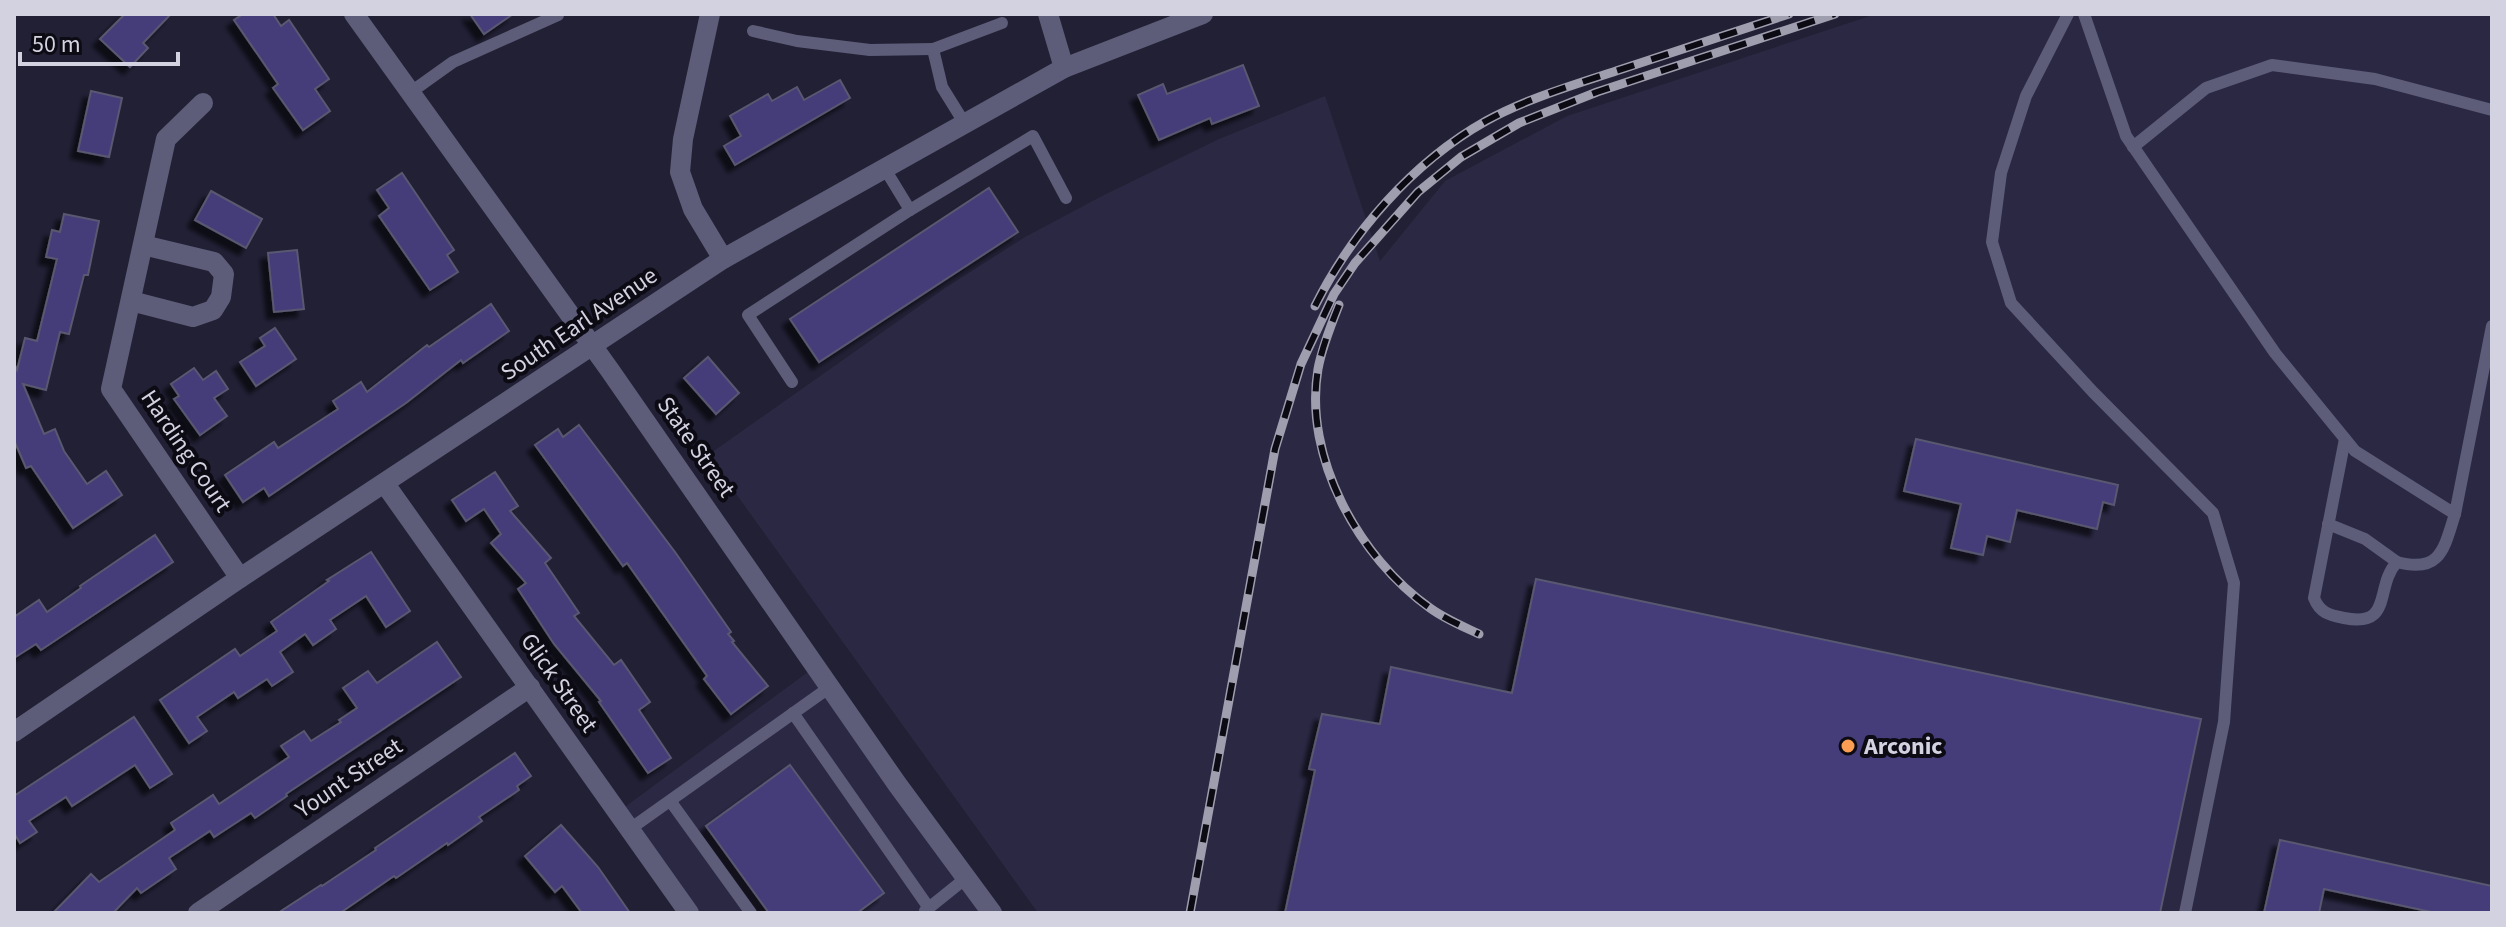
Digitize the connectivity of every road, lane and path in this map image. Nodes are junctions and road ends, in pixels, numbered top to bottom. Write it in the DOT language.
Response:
graph roads {
  1 [pos="354,14"];
  2 [pos="710,14"];
  3 [pos="1048,14"];
  4 [pos="1203,14"];
  5 [pos="2068,14"];
  6 [pos="2084,14"];
  7 [pos="558,15"];
  8 [pos="1002,23"];
  9 [pos="753,31"];
  10 [pos="933,49"];
  11 [pos="1064,68"];
  12 [pos="411,92"];
  13 [pos="203,103"];
  14 [pos="2492,110"];
  15 [pos="965,124"];
  16 [pos="2133,147"];
  17 [pos="885,169"];
  18 [pos="1066,198"];
  19 [pos="910,210"];
  20 [pos="143,245"];
  21 [pos="723,259"];
  22 [pos="131,301"];
  23 [pos="2492,326"];
  24 [pos="593,346"];
  25 [pos="792,382"];
  26 [pos="2345,439"];
  27 [pos="385,484"];
  28 [pos="2455,514"];
  29 [pos="2328,524"];
  30 [pos="2397,562"];
  31 [pos="240,578"];
  32 [pos="530,687"];
  33 [pos="830,687"];
  34 [pos="793,713"];
  35 [pos="14,732"];
  36 [pos="671,802"];
  37 [pos="630,829"];
  38 [pos="966,878"];
  39 [pos="926,911"];
  40 [pos="198,913"];
  41 [pos="689,913"];
  42 [pos="751,913"];
  43 [pos="992,913"];
  44 [pos="2185,913"];
  1 -- 12 [label="street, State Street"];
  2 -- 21 [label="street"];
  3 -- 11 [label="street"];
  4 -- 11 [label="street, South Earl Avenue"];
  5 -- 44 [label="lane"];
  6 -- 16 [label="lane"];
  7 -- 12 [label="lane"];
  8 -- 10 [label="lane"];
  9 -- 10 [label="lane"];
  10 -- 15 [label="lane"];
  11 -- 15 [label="street, South Earl Avenue"];
  12 -- 24 [label="street, State Street"];
  13 -- 20 [label="street, Harding Court"];
  14 -- 16 [label="lane"];
  15 -- 17 [label="street, South Earl Avenue"];
  16 -- 26 [label="lane"];
  17 -- 19 [label="lane"];
  17 -- 21 [label="street, South Earl Avenue"];
  18 -- 19 [label="lane"];
  19 -- 25 [label="lane"];
  20 -- 22 [label="street, Harding Court"];
  20 -- 22 [label="street"];
  21 -- 24 [label="street, South Earl Avenue"];
  22 -- 31 [label="street, Harding Court"];
  23 -- 28 [label="lane"];
  24 -- 27 [label="street, South Earl Avenue"];
  24 -- 33 [label="street, State Street"];
  26 -- 28 [label="lane"];
  26 -- 29 [label="lane"];
  27 -- 31 [label="street, South Earl Avenue"];
  27 -- 32 [label="street, Glick Street"];
  28 -- 30 [label="lane"];
  29 -- 30 [label="lane"];
  29 -- 30 [label="lane"];
  31 -- 35 [label="street, South Earl Avenue"];
  32 -- 37 [label="street, Glick Street"];
  32 -- 40 [label="street, Yount Street"];
  33 -- 34 [label="lane"];
  33 -- 38 [label="street, State Street"];
  34 -- 36 [label="lane"];
  34 -- 39 [label="lane"];
  36 -- 37 [label="lane"];
  36 -- 42 [label="lane"];
  37 -- 41 [label="street, Glick Street"];
  38 -- 39 [label="lane"];
  38 -- 43 [label="street, State Street"];
}
